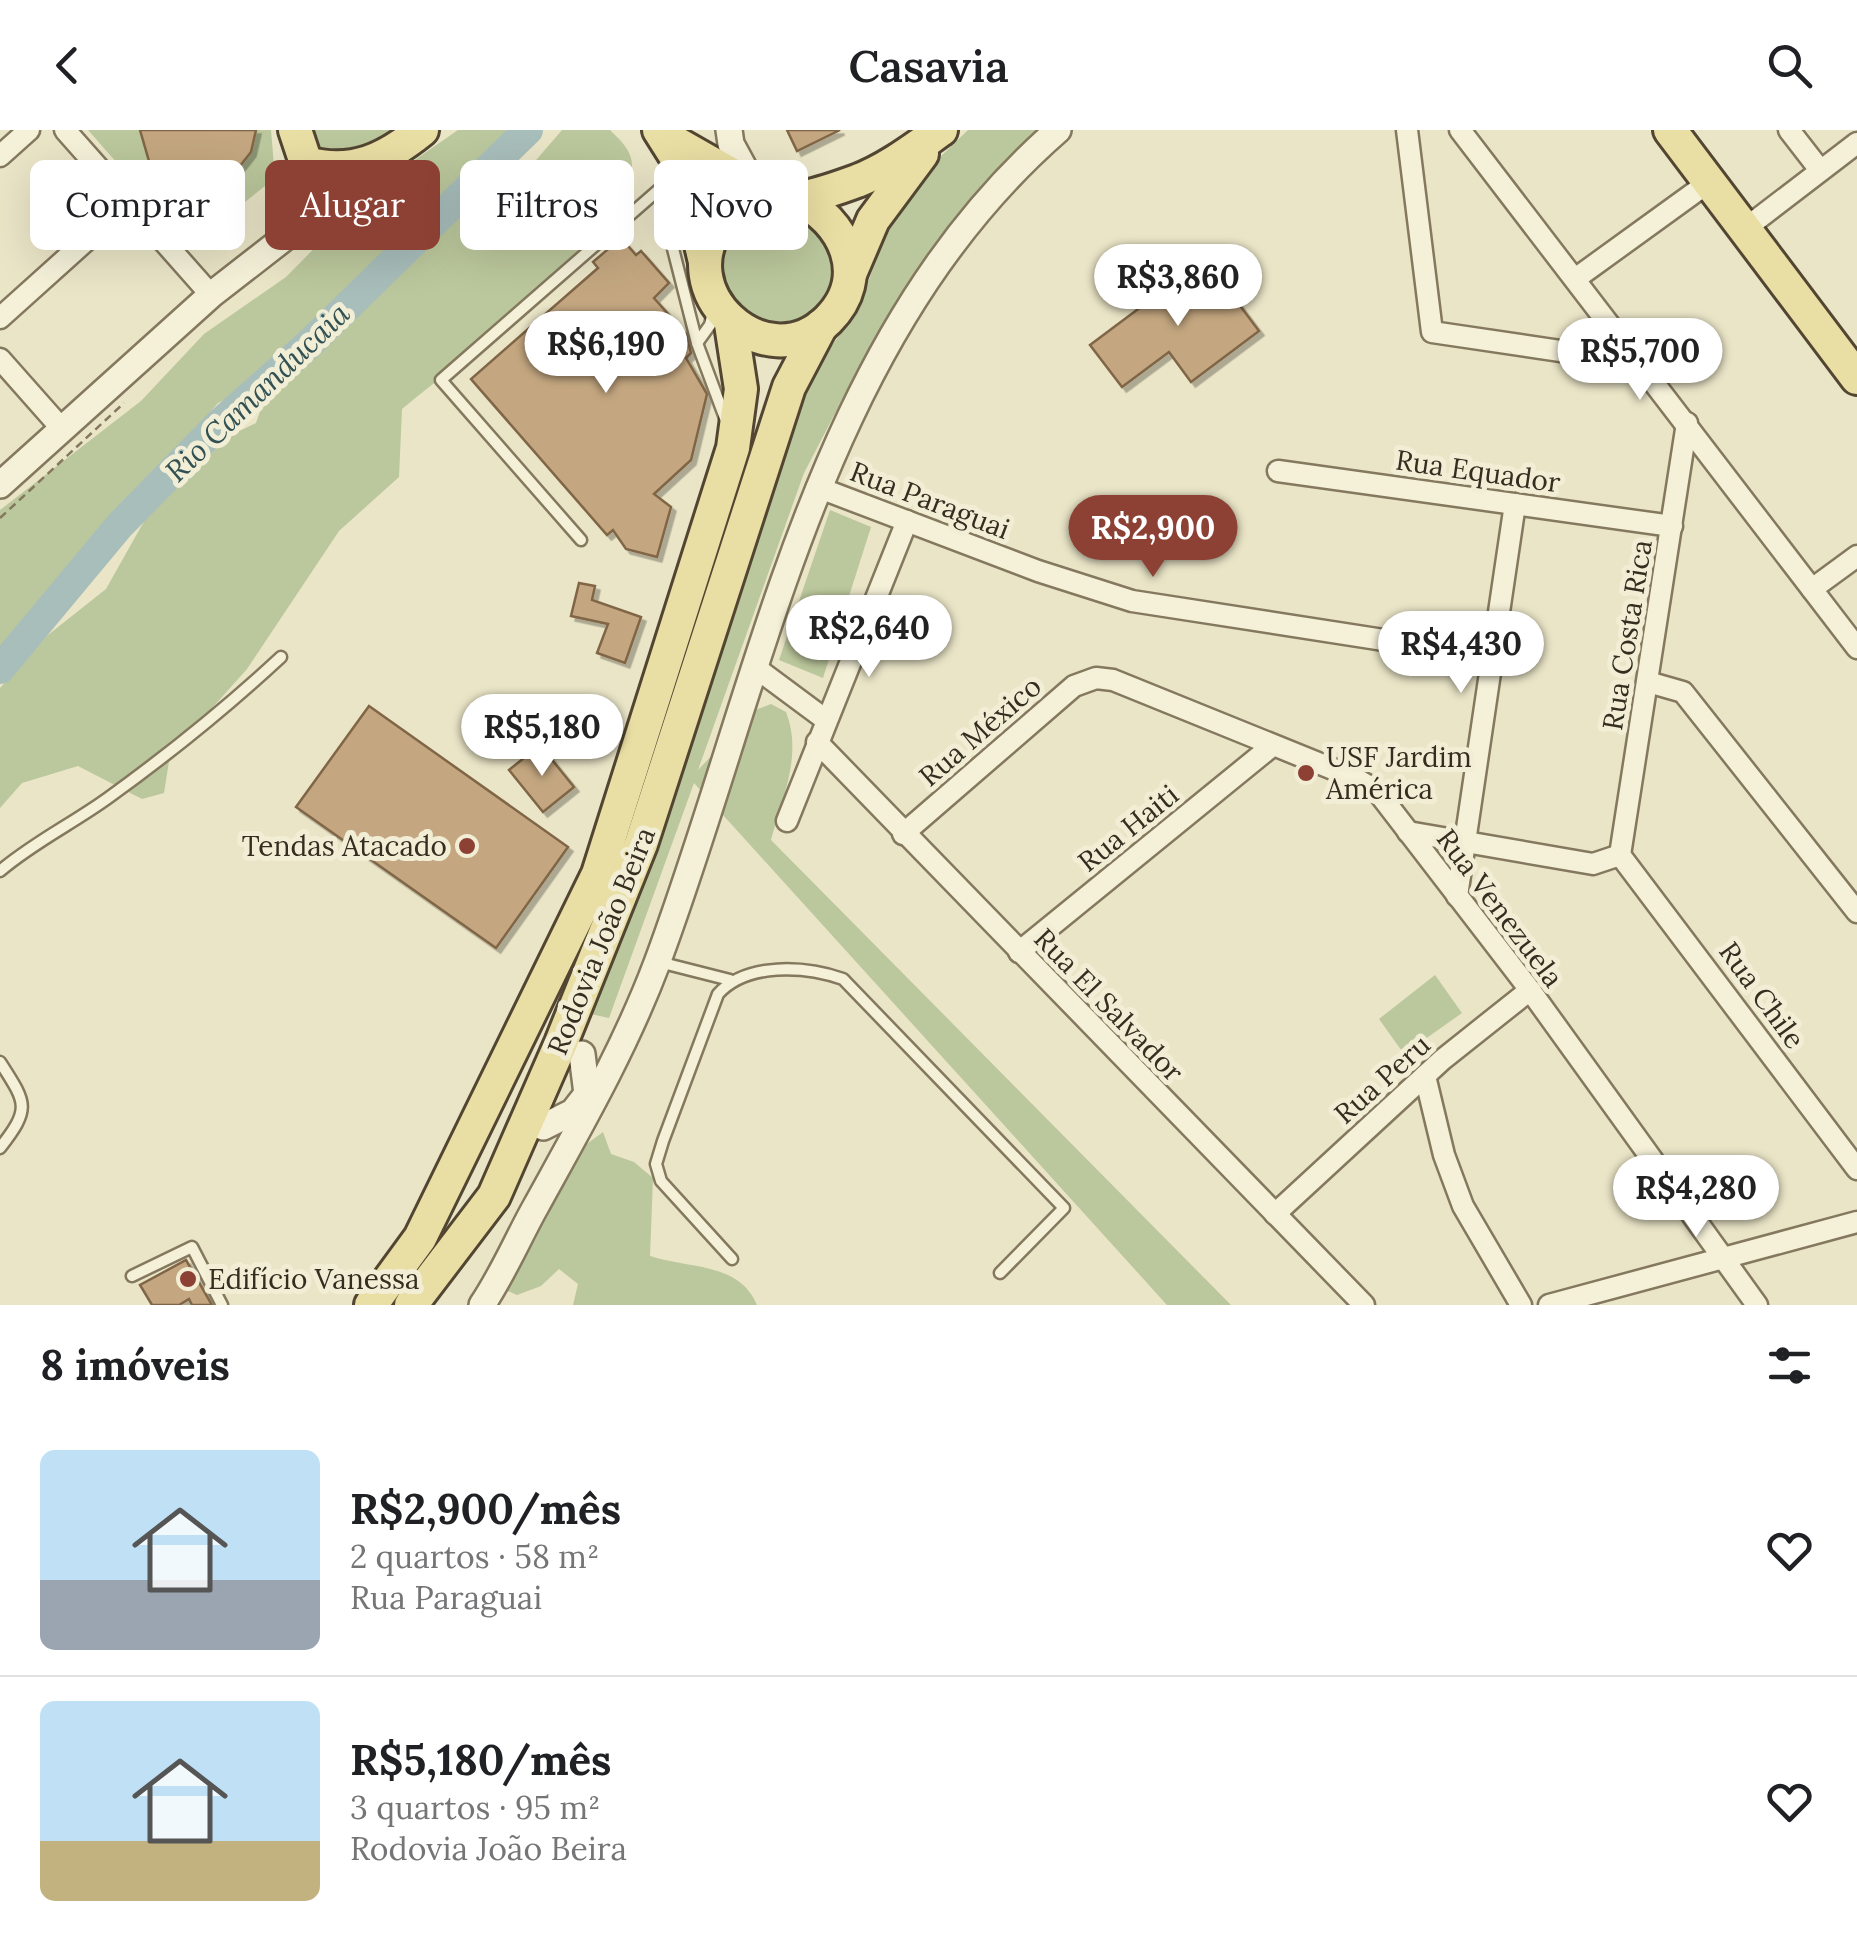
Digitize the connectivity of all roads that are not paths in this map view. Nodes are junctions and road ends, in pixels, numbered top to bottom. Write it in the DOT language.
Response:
graph roads {
  1 [pos="29,130"];
  2 [pos="65,130"];
  3 [pos="295,130"];
  4 [pos="422,130"];
  5 [pos="729,130"];
  6 [pos="942,130"];
  7 [pos="1058,130"];
  8 [pos="1407,130"];
  9 [pos="1460,130"];
  10 [pos="1670,130"];
  11 [pos="1789,130"];
  12 [pos="662,133"];
  13 [pos="1857,143"];
  14 [pos="394,153"];
  15 [pos="0,156"];
  16 [pos="92,160"];
  17 [pos="305,160"];
  18 [pos="374,160"];
  19 [pos="385,160"];
  20 [pos="678,160"];
  21 [pos="714,160"];
  22 [pos="746,160"];
  23 [pos="1820,170"];
  24 [pos="1709,182"];
  25 [pos="808,189"];
  26 [pos="654,193"];
  27 [pos="808,205"];
  28 [pos="1746,228"];
  29 [pos="76,250"];
  30 [pos="171,250"];
  31 [pos="268,250"];
  32 [pos="673,250"];
  33 [pos="703,250"];
  34 [pos="708,250"];
  35 [pos="705,262"];
  36 [pos="850,274"];
  37 [pos="1576,279"];
  38 [pos="211,295"];
  39 [pos="723,314"];
  40 [pos="0,318"];
  41 [pos="821,326"];
  42 [pos="697,343"];
  43 [pos="0,359"];
  44 [pos="1641,363"];
  45 [pos="1854,367"];
  46 [pos="1687,423"];
  47 [pos="62,429"];
  48 [pos="733,448"];
  49 [pos="1278,471"];
  50 [pos="0,484"];
  51 [pos="817,487"];
  52 [pos="1515,504"];
  53 [pos="907,521"];
  54 [pos="1672,526"];
  55 [pos="580,540"];
  56 [pos="1857,556"];
  57 [pos="1812,588"];
  58 [pos="1857,648"];
  59 [pos="281,657"];
  60 [pos="1492,657"];
  61 [pos="756,668"];
  62 [pos="1096,678"];
  63 [pos="1648,682"];
  64 [pos="826,720"];
  65 [pos="817,742"];
  66 [pos="1272,746"];
  67 [pos="787,821"];
  68 [pos="1408,832"];
  69 [pos="903,834"];
  70 [pos="1465,842"];
  71 [pos="1620,855"];
  72 [pos="0,871"];
  73 [pos="1457,896"];
  74 [pos="1857,912"];
  75 [pos="1019,952"];
  76 [pos="658,961"];
  77 [pos="730,980"];
  78 [pos="1530,990"];
  79 [pos="520,1038"];
  80 [pos="572,1048"];
  81 [pos="0,1062"];
  82 [pos="616,1063"];
  83 [pos="1425,1076"];
  84 [pos="498,1084"];
  85 [pos="536,1121"];
  86 [pos="0,1148"];
  87 [pos="566,1154"];
  88 [pos="1857,1170"];
  89 [pos="1275,1214"];
  90 [pos="1857,1222"];
  91 [pos="1724,1258"];
  92 [pos="732,1259"];
  93 [pos="1000,1273"];
  94 [pos="132,1276"];
  95 [pos="492,1302"];
  96 [pos="222,1305"];
  97 [pos="371,1305"];
  98 [pos="410,1305"];
  99 [pos="1364,1305"];
  100 [pos="1521,1305"];
  101 [pos="1548,1305"];
  102 [pos="1757,1305"];
  1 -- 15 [label="street"];
  2 -- 16 [label="street"];
  3 -- 17 [label="main road"];
  4 -- 14 [label="main road"];
  5 -- 22 [label="street"];
  6 -- 25 [label="main road"];
  6 -- 36 [label="main road"];
  7 -- 51 [label="street"];
  8 -- 44 [label="street"];
  9 -- 37 [label="street"];
  10 -- 24 [label="main road"];
  11 -- 23 [label="street"];
  12 -- 20 [label="main road"];
  12 -- 21 [label="main road"];
  13 -- 23 [label="street"];
  14 -- 18 [label="main road"];
  14 -- 19 [label="street"];
  23 -- 28 [label="street"];
  24 -- 28 [label="main road"];
  24 -- 37 [label="street"];
  26 -- 55 [label="lane"];
  27 -- 36 [label="main road"];
  28 -- 45 [label="main road"];
  29 -- 40 [label="street"];
  30 -- 38 [label="street"];
  31 -- 38 [label="street"];
  32 -- 42 [label="lane"];
  33 -- 35 [label="main road"];
  34 -- 35 [label="main road"];
  35 -- 39 [label="main road"];
  36 -- 41 [label="main road"];
  37 -- 44 [label="street"];
  38 -- 47 [label="street"];
  39 -- 41 [label="main road"];
  39 -- 42 [label="lane"];
  39 -- 48 [label="main road, Rodovia João Beira"];
  41 -- 80 [label="main road, Rodovia João Beira"];
  42 -- 48 [label="lane"];
  43 -- 47 [label="street"];
  44 -- 46 [label="street"];
  46 -- 54 [label="street, Rua Costa Rica"];
  46 -- 57 [label="street"];
  47 -- 50 [label="street"];
  48 -- 79 [label="main road, Rodovia João Beira"];
  49 -- 52 [label="street, Rua Equador"];
  51 -- 53 [label="street, Rua Paraguai"];
  51 -- 61 [label="street"];
  52 -- 54 [label="street, Rua Equador"];
  52 -- 60 [label="street"];
  53 -- 60 [label="street, Rua Paraguai"];
  53 -- 64 [label="street"];
  54 -- 63 [label="street, Rua Costa Rica"];
  56 -- 57 [label="street"];
  57 -- 58 [label="street"];
  59 -- 72 [label="lane"];
  60 -- 70 [label="street"];
  61 -- 64 [label="street"];
  61 -- 76 [label="street"];
  62 -- 66 [label="street, Rua Venezuela"];
  62 -- 69 [label="street, Rua México"];
  63 -- 71 [label="street, Rua Costa Rica"];
  63 -- 74 [label="street"];
  64 -- 65 [label="street"];
  65 -- 67 [label="street"];
  65 -- 69 [label="street, Rua El Salvador"];
  66 -- 68 [label="street, Rua Venezuela"];
  66 -- 75 [label="street, Rua Haiti"];
  68 -- 70 [label="street"];
  68 -- 73 [label="street, Rua Venezuela"];
  69 -- 75 [label="street, Rua El Salvador"];
  70 -- 71 [label="street"];
  70 -- 73 [label="street"];
  71 -- 88 [label="street, Rua Chile"];
  73 -- 78 [label="street, Rua Venezuela"];
  75 -- 89 [label="street, Rua El Salvador"];
  76 -- 77 [label="lane"];
  76 -- 82 [label="street"];
  77 -- 92 [label="lane"];
  77 -- 93 [label="lane"];
  78 -- 83 [label="street, Rua Peru"];
  78 -- 91 [label="street, Rua Venezuela"];
  79 -- 80 [label="main road"];
  79 -- 84 [label="main road, Rodovia João Beira"];
  80 -- 82 [label="street"];
  80 -- 85 [label="main road, Rodovia João Beira"];
  81 -- 86 [label="lane"];
  82 -- 87 [label="street"];
  83 -- 89 [label="street, Rua Peru"];
  83 -- 100 [label="street"];
  84 -- 85 [label="main road"];
  84 -- 97 [label="main road, Rodovia João Beira"];
  85 -- 87 [label="street"];
  85 -- 98 [label="main road, Rodovia João Beira"];
  87 -- 95 [label="street"];
  89 -- 99 [label="street, Rua El Salvador"];
  90 -- 91 [label="street"];
  91 -- 101 [label="street"];
  91 -- 102 [label="street, Rua Venezuela"];
  94 -- 96 [label="lane"];
}
